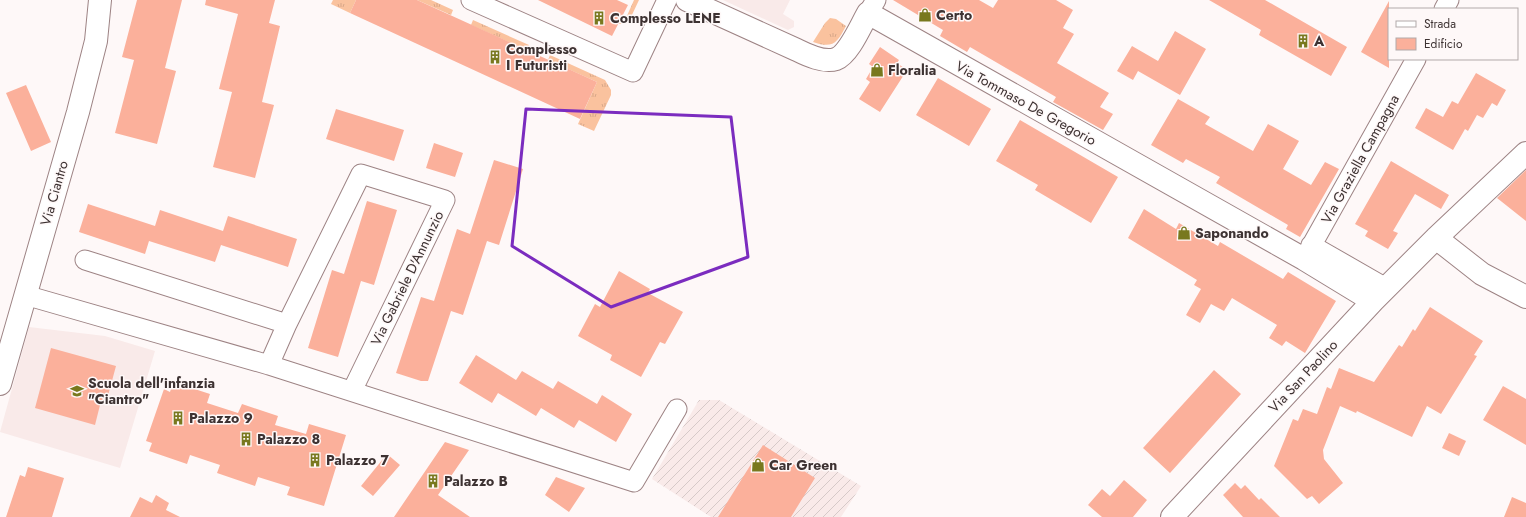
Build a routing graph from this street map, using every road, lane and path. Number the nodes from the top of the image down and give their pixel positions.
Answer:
1 (100, 0) edge
2 (471, 0) edge
3 (667, 0) edge
4 (687, 0) edge
5 (872, 7) edge
6 (1415, 60) edge
7 (1526, 153) edge
8 (1436, 238) junction
9 (1307, 252) junction
10 (85, 260) dead end
11 (25, 295) junction
12 (1379, 295) junction
13 (1526, 297) edge
14 (287, 324) junction
15 (269, 365) junction
16 (0, 384) edge
17 (352, 391) junction
18 (677, 410) dead end
19 (1172, 517) edge

1 - 11 street, Via Ciantro
2 - 3 street
4 - 5 street, Via Tommaso De Gregorio
5 - 9 street, Via Tommaso De Gregorio
6 - 9 street, Via Graziella Campagna
7 - 8 street, Via San Paolino
8 - 12 street, Via San Paolino
8 - 13 street
9 - 12 street, Via Tommaso De Gregorio
10 - 14 street
11 - 15 street
11 - 16 street, Via Ciantro
12 - 19 street, Via San Paolino
14 - 15 street, Via Gabriele D'Annunzio
14 - 17 street, Via Gabriele D'Annunzio
15 - 17 street
17 - 18 street

